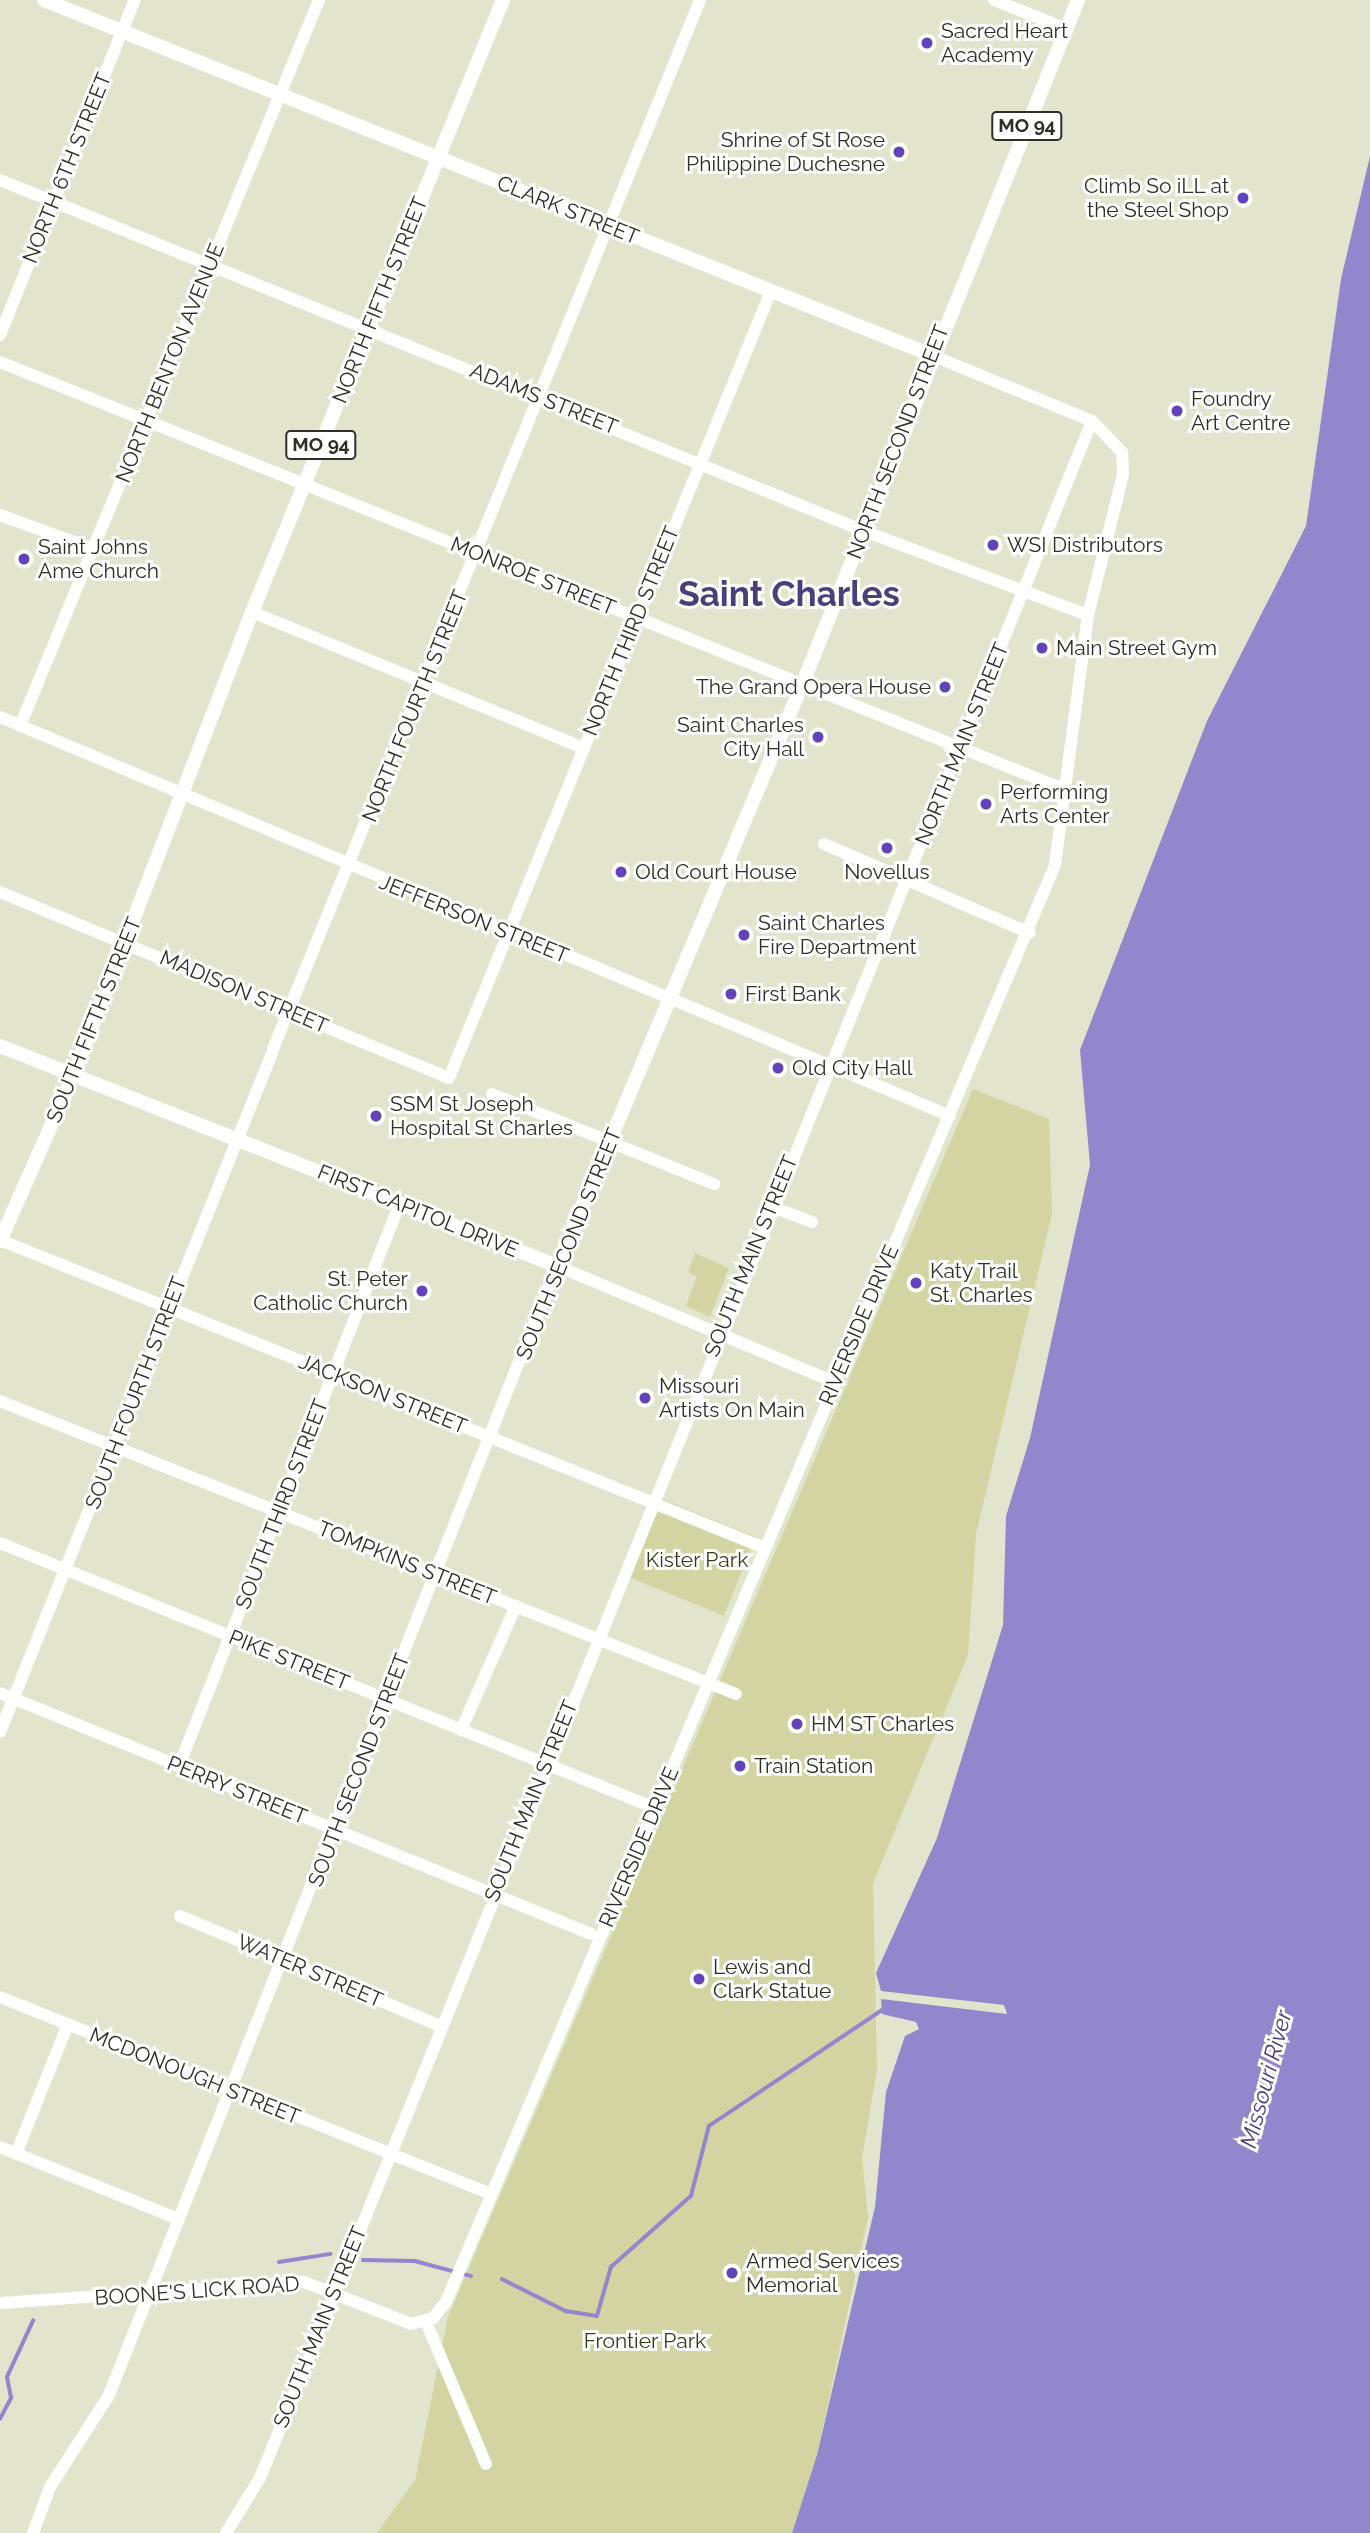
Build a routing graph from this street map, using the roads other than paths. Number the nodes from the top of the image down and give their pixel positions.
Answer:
1 (44, 0) edge
2 (135, 0) edge
3 (319, 0) edge
4 (503, 0) edge
5 (700, 0) edge
6 (994, 0) edge
7 (1078, 0) edge
8 (1067, 29) junction
9 (122, 32) junction
10 (280, 96) junction
11 (438, 158) junction
12 (0, 180) edge
13 (54, 201) junction
14 (608, 227) junction
15 (210, 264) junction
16 (771, 291) junction
17 (371, 329) junction
18 (0, 335) edge
19 (931, 355) junction
20 (0, 362) edge
21 (539, 396) junction
22 (1092, 421) junction
23 (146, 422) junction
24 (701, 463) junction
25 (304, 485) junction
26 (0, 515) edge
27 (864, 531) junction
28 (94, 549) junction
29 (477, 554) junction
30 (1024, 593) junction
31 (252, 612) junction
32 (1088, 615) junction
33 (638, 619) junction
34 (425, 684) junction
35 (802, 685) junction
36 (0, 717) edge
37 (20, 726) junction
38 (583, 748) junction
39 (960, 749) junction
40 (1066, 790) junction
41 (182, 796) junction
42 (824, 844) dead end
43 (349, 867) junction
44 (906, 881) junction
45 (0, 892) edge
46 (507, 933) junction
47 (1030, 933) junction
48 (126, 943) junction
49 (668, 999) junction
50 (289, 1011) junction
51 (0, 1046) edge
52 (830, 1066) junction
53 (73, 1076) junction
54 (492, 1094) dead end
55 (950, 1116) junction
56 (611, 1139) junction
57 (237, 1140) junction
58 (714, 1184) dead end
59 (400, 1203) junction
60 (770, 1206) junction
61 (812, 1222) dead end
62 (0, 1241) edge
63 (557, 1266) junction
64 (169, 1308) junction
65 (718, 1333) junction
66 (333, 1374) junction
67 (834, 1382) junction
68 (0, 1401) edge
69 (491, 1437) junction
70 (115, 1446) junction
71 (652, 1499) junction
72 (279, 1511) junction
73 (0, 1543) edge
74 (765, 1548) junction
75 (68, 1570) junction
76 (436, 1574) junction
77 (516, 1606) junction
78 (230, 1636) junction
79 (596, 1638) junction
80 (708, 1682) junction
81 (0, 1693) edge
82 (736, 1694) dead end
83 (385, 1698) junction
84 (14, 1699) junction
85 (461, 1730) junction
86 (0, 1732) edge
87 (546, 1764) junction
88 (179, 1766) junction
89 (655, 1808) junction
90 (337, 1830) junction
91 (494, 1893) junction
92 (180, 1916) dead end
93 (591, 1934) dead end
94 (283, 1964) junction
95 (0, 1997) edge
96 (68, 2024) junction
97 (441, 2026) junction
98 (232, 2091) junction
99 (0, 2147) edge
100 (16, 2154) junction
101 (390, 2154) junction
102 (491, 2194) junction
103 (178, 2219) junction
104 (334, 2291) junction
105 (147, 2296) junction
106 (0, 2303) edge
107 (426, 2322) junction
108 (485, 2464) dead end
109 (33, 2533) edge
110 (226, 2533) edge

1 - 9 main road, CLARK STREET
2 - 9 street, NORTH 6TH STREET
3 - 10 street, NORTH BENTON AVENUE
4 - 11 main road, NORTH FIFTH STREET
5 - 14 street, NORTH FOURTH STREET
6 - 8 street
7 - 8 main road, NORTH SECOND STREET / MO 94
8 - 19 main road, NORTH SECOND STREET / MO 94
9 - 10 main road, CLARK STREET
9 - 13 street, NORTH 6TH STREET
10 - 11 main road, CLARK STREET
10 - 15 street, NORTH BENTON AVENUE
11 - 14 main road, CLARK STREET
11 - 17 main road, NORTH FIFTH STREET / MO 94
12 - 13 street, ADAMS STREET
13 - 15 street, ADAMS STREET
13 - 18 street, NORTH 6TH STREET
14 - 16 main road, CLARK STREET
14 - 21 street, NORTH FOURTH STREET
15 - 17 street, ADAMS STREET
15 - 23 street, NORTH BENTON AVENUE
16 - 19 main road, CLARK STREET
16 - 24 street, NORTH THIRD STREET
17 - 21 street, ADAMS STREET
17 - 25 main road, NORTH FIFTH STREET / MO 94
19 - 22 street, CLARK STREET
19 - 27 main road, NORTH SECOND STREET
20 - 23 street, MONROE STREET
21 - 24 street, ADAMS STREET
21 - 29 street, NORTH FOURTH STREET
22 - 30 street, NORTH MAIN STREET
22 - 32 street, RIVERSIDE DRIVE
23 - 25 street, MONROE STREET
23 - 28 street, NORTH BENTON AVENUE
24 - 27 street, ADAMS STREET
24 - 33 street, NORTH THIRD STREET
25 - 29 street, MONROE STREET
25 - 31 main road, NORTH FIFTH STREET / MO 94
26 - 28 street
27 - 30 street, ADAMS STREET
27 - 35 main road, NORTH SECOND STREET
28 - 37 street, NORTH BENTON AVENUE
29 - 33 street, MONROE STREET
29 - 34 street, NORTH FOURTH STREET
30 - 32 street, ADAMS STREET
30 - 39 street, NORTH MAIN STREET
31 - 34 street
31 - 41 main road, NORTH FIFTH STREET / MO 94
32 - 40 street, RIVERSIDE DRIVE
33 - 35 street, MONROE STREET
33 - 38 street, NORTH THIRD STREET
34 - 38 street
34 - 43 street, NORTH FOURTH STREET
35 - 39 street, MONROE STREET
35 - 49 main road, NORTH SECOND STREET
36 - 37 street, JEFFERSON STREET
37 - 41 street, JEFFERSON STREET
38 - 46 street, NORTH THIRD STREET
39 - 40 street, MONROE STREET
39 - 44 street, NORTH MAIN STREET
40 - 47 street, RIVERSIDE DRIVE
41 - 43 street, JEFFERSON STREET
41 - 48 main road, SOUTH FIFTH STREET / MO 94
42 - 44 street
43 - 46 street, JEFFERSON STREET
43 - 50 street, SOUTH FOURTH STREET
44 - 47 street
44 - 52 street, NORTH MAIN STREET
45 - 48 street, MADISON STREET
46 - 49 street, JEFFERSON STREET
46 - 50 street, MADISON STREET
47 - 55 street, RIVERSIDE DRIVE
48 - 50 street, MADISON STREET
48 - 53 main road, SOUTH FIFTH STREET / MO 94
49 - 52 street, JEFFERSON STREET
49 - 56 main road, SOUTH SECOND STREET
50 - 57 street, SOUTH FOURTH STREET
51 - 53 main road, FIRST CAPITOL DRIVE
52 - 55 street, JEFFERSON STREET
52 - 60 street, SOUTH MAIN STREET
53 - 57 main road, FIRST CAPITOL DRIVE
53 - 62 main road, SOUTH FIFTH STREET
54 - 56 street
55 - 67 street, RIVERSIDE DRIVE
56 - 58 street
56 - 63 main road, SOUTH SECOND STREET
57 - 59 main road, FIRST CAPITOL DRIVE
57 - 64 street, SOUTH FOURTH STREET
59 - 63 main road, FIRST CAPITOL DRIVE
59 - 66 street, SOUTH THIRD STREET
60 - 61 street
60 - 65 street, SOUTH MAIN STREET
62 - 64 street, JACKSON STREET
63 - 65 street, FIRST CAPITOL DRIVE
63 - 69 street, SOUTH SECOND STREET
64 - 66 street, JACKSON STREET
64 - 70 street, SOUTH FOURTH STREET
65 - 67 street, FIRST CAPITOL DRIVE
65 - 71 street, SOUTH MAIN STREET
66 - 69 street, JACKSON STREET
66 - 72 street, SOUTH THIRD STREET
67 - 74 street, RIVERSIDE DRIVE
68 - 70 street, TOMPKINS STREET
69 - 71 street, JACKSON STREET
69 - 76 street, SOUTH SECOND STREET
70 - 72 street, TOMPKINS STREET
70 - 75 street, SOUTH FOURTH STREET
71 - 74 street, JACKSON STREET
71 - 79 street, SOUTH MAIN STREET
72 - 76 street, TOMPKINS STREET
72 - 78 street, SOUTH THIRD STREET
73 - 75 street, PIKE STREET
74 - 80 street, RIVERSIDE DRIVE
75 - 78 street, PIKE STREET
75 - 84 street, SOUTH FOURTH STREET
76 - 77 street, TOMPKINS STREET
76 - 83 street, SOUTH SECOND STREET
77 - 79 street, TOMPKINS STREET
77 - 85 street
78 - 83 street, PIKE STREET
78 - 88 street, SOUTH THIRD STREET
79 - 80 street, TOMPKINS STREET
79 - 87 street, SOUTH MAIN STREET
80 - 82 street, TOMPKINS STREET
80 - 89 street, RIVERSIDE DRIVE
81 - 84 street, PERRY STREET
83 - 85 street, PIKE STREET
83 - 90 street, SOUTH SECOND STREET
84 - 86 street, SOUTH FOURTH STREET
84 - 88 street, PERRY STREET
85 - 87 street, PIKE STREET
87 - 89 street, PIKE STREET
87 - 91 street, SOUTH MAIN STREET
88 - 90 street, PERRY STREET
89 - 102 street, RIVERSIDE DRIVE
90 - 91 street, PERRY STREET
90 - 94 street, SOUTH SECOND STREET
91 - 93 street, PERRY STREET
91 - 97 street, SOUTH MAIN STREET
92 - 94 street, WATER STREET
94 - 97 street, WATER STREET
94 - 98 street, SOUTH SECOND STREET
95 - 96 street, MCDONOUGH STREET
96 - 98 street, MCDONOUGH STREET
96 - 100 street
97 - 101 street, SOUTH MAIN STREET
98 - 101 street, MCDONOUGH STREET
98 - 103 street, SOUTH SECOND STREET
99 - 100 street
100 - 103 street
101 - 102 street, MCDONOUGH STREET
101 - 104 street, SOUTH MAIN STREET
102 - 107 street, RIVERSIDE DRIVE
103 - 105 street, SOUTH SECOND STREET
104 - 105 street, BOONE'S LICK ROAD
104 - 107 street, BOONE'S LICK ROAD
104 - 110 street, SOUTH MAIN STREET
105 - 106 street, BOONE'S LICK ROAD
105 - 109 street, SOUTH SECOND STREET
107 - 108 street

